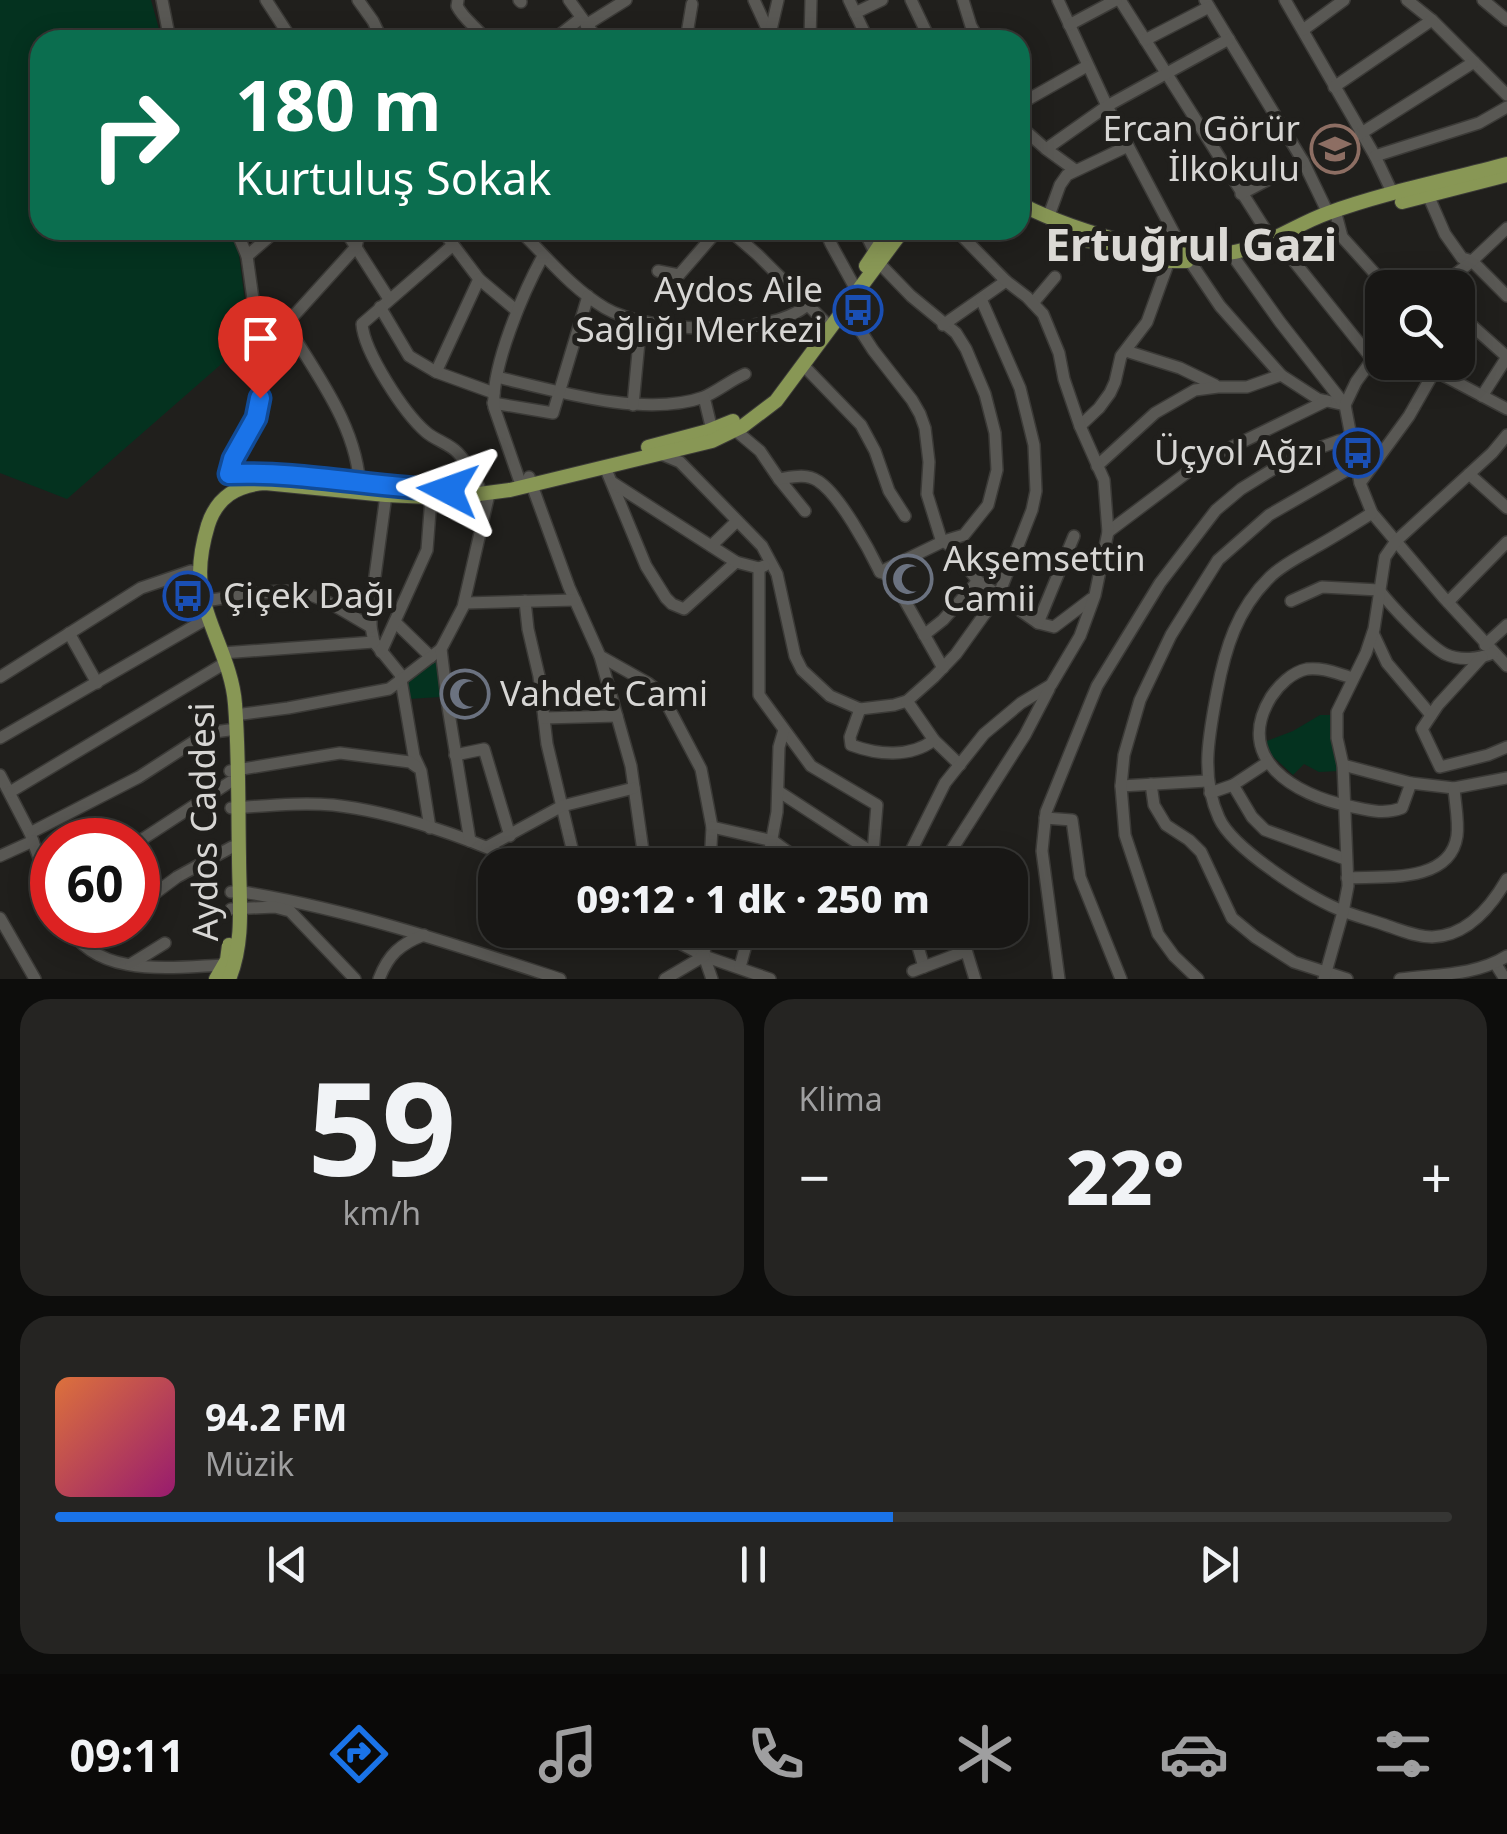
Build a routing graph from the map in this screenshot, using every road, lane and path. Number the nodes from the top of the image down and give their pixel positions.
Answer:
1 (162, 0) edge
2 (266, 0) edge
3 (358, 0) edge
4 (458, 0) edge
5 (569, 0) edge
6 (626, 0) edge
7 (754, 0) edge
8 (778, 0) edge
9 (811, 0) edge
10 (850, 0) edge
11 (882, 0) edge
12 (911, 0) edge
13 (962, 0) edge
14 (1058, 0) edge
15 (1118, 0) edge
16 (1285, 0) edge
17 (1344, 0) edge
18 (1407, 0) edge
19 (1483, 0) edge
20 (1207, 3) edge
21 (692, 4) dead end
22 (855, 13) junction
23 (1432, 20) junction
24 (1507, 20) edge
25 (583, 22) junction
26 (1069, 24) junction
27 (168, 30) edge
28 (286, 30) edge
29 (378, 30) edge
30 (477, 30) edge
31 (570, 30) edge
32 (590, 30) edge
33 (688, 30) edge
34 (768, 30) edge
35 (772, 30) edge
36 (810, 30) edge
37 (863, 30) edge
38 (925, 30) edge
39 (973, 30) edge
40 (1303, 30) junction
41 (1229, 39) junction
42 (1145, 40) junction
43 (1474, 62) junction
44 (1087, 66) junction
45 (1165, 73) junction
46 (1334, 87) junction
47 (1507, 95) edge
48 (1030, 98) edge
49 (1107, 106) junction
50 (1507, 106) edge
51 (1360, 134) junction
52 (1030, 135) edge
53 (1128, 146) junction
54 (1046, 149) junction
55 (1375, 156) junction
56 (1303, 162) junction
57 (1507, 164) edge
58 (1076, 170) junction
59 (1507, 175) edge
60 (1241, 194) junction
61 (1394, 194) junction
62 (1428, 195) junction
63 (1030, 209) edge
64 (1332, 215) junction
65 (1048, 218) junction
66 (1030, 219) edge
67 (1507, 228) edge
68 (240, 240) edge
69 (266, 240) edge
70 (352, 240) edge
71 (358, 240) edge
72 (450, 240) edge
73 (528, 240) edge
74 (709, 240) edge
75 (740, 240) edge
76 (829, 240) edge
77 (869, 240) edge
78 (885, 240) edge
79 (894, 240) edge
80 (966, 240) edge
81 (1276, 242) junction
82 (454, 245) junction
83 (356, 246) junction
84 (247, 256) junction
85 (544, 256) junction
86 (877, 258) junction
87 (1188, 258) junction
88 (1235, 258) junction
89 (1169, 261) junction
90 (1472, 261) junction
91 (1372, 270) edge
92 (1461, 270) edge
93 (658, 271) dead end
94 (1055, 277) dead end
95 (479, 279) junction
96 (1006, 281) junction
97 (853, 284) junction
98 (588, 296) junction
99 (1507, 296) edge
100 (981, 300) junction
101 (385, 303) junction
102 (1033, 303) junction
103 (807, 306) junction
104 (846, 308) junction
105 (517, 312) junction
106 (641, 321) junction
107 (286, 324) junction
108 (827, 325) junction
109 (944, 325) junction
110 (1475, 328) edge
111 (1365, 350) edge
112 (1126, 351) junction
113 (261, 352) junction
114 (1507, 357) edge
115 (803, 365) junction
116 (1365, 368) edge
117 (436, 372) junction
118 (745, 374) dead end
119 (1281, 375) junction
120 (497, 376) junction
121 (1429, 380) edge
122 (1450, 380) edge
123 (1218, 386) junction
124 (559, 391) junction
125 (704, 396) junction
126 (1482, 396) junction
127 (494, 398) junction
128 (1326, 401) junction
129 (633, 405) junction
130 (1344, 405) junction
131 (1507, 409) edge
132 (1080, 426) junction
133 (712, 430) junction
134 (735, 430) junction
135 (1507, 435) edge
136 (1350, 439) junction
137 (661, 454) junction
138 (1356, 465) junction
139 (605, 466) junction
140 (1097, 466) junction
141 (1469, 474) junction
142 (779, 479) junction
143 (234, 480) junction
144 (526, 480) junction
145 (612, 482) junction
146 (1360, 483) junction
147 (360, 487) junction
148 (484, 491) junction
149 (386, 495) junction
150 (431, 498) junction
151 (1507, 508) edge
152 (805, 511) dead end
153 (1372, 513) junction
154 (905, 516) dead end
155 (737, 521) junction
156 (1108, 532) junction
157 (1074, 536) dead end
158 (944, 541) junction
159 (1396, 542) junction
160 (1507, 542) edge
161 (711, 546) junction
162 (736, 562) junction
163 (772, 562) junction
164 (759, 568) junction
165 (191, 571) junction
166 (880, 572) junction
167 (978, 581) junction
168 (1379, 590) junction
169 (999, 594) junction
170 (1095, 595) junction
171 (204, 600) junction
172 (525, 600) junction
173 (575, 600) junction
174 (1291, 601) dead end
175 (1448, 602) junction
176 (464, 603) junction
177 (201, 622) junction
178 (395, 622) junction
179 (1038, 623) junction
180 (1507, 625) edge
181 (371, 627) junction
182 (69, 633) junction
183 (1373, 633) junction
184 (924, 635) junction
185 (377, 647) junction
186 (1487, 652) junction
187 (436, 653) junction
188 (600, 656) junction
189 (222, 661) junction
190 (1507, 666) edge
191 (943, 668) junction
192 (0, 677) edge
193 (1353, 678) junction
194 (401, 681) junction
195 (96, 683) junction
196 (1051, 685) junction
197 (907, 701) junction
198 (860, 709) junction
199 (235, 715) junction
200 (1432, 715) junction
201 (616, 716) junction
202 (544, 718) junction
203 (228, 730) junction
204 (784, 730) junction
205 (0, 738) edge
206 (934, 740) junction
207 (1507, 748) edge
208 (455, 755) junction
209 (1268, 762) junction
210 (960, 764) junction
211 (1343, 765) junction
212 (421, 771) junction
213 (232, 774) junction
214 (0, 775) edge
215 (1507, 778) edge
216 (1412, 782) junction
217 (1151, 784) junction
218 (1233, 784) junction
219 (1121, 786) junction
220 (1208, 787) junction
221 (634, 788) junction
222 (1454, 788) junction
223 (778, 791) junction
224 (10, 792) junction
225 (1344, 805) junction
226 (562, 806) junction
227 (235, 808) junction
228 (66, 818) edge
229 (1046, 818) junction
230 (160, 826) edge
231 (712, 827) junction
232 (430, 828) junction
233 (30, 833) edge
234 (510, 836) junction
235 (30, 838) edge
236 (470, 841) junction
237 (773, 841) junction
238 (232, 847) junction
239 (488, 847) joint
240 (572, 848) edge
241 (643, 848) edge
242 (711, 848) edge
243 (771, 848) edge
244 (783, 848) edge
245 (858, 848) edge
246 (874, 848) edge
247 (912, 848) edge
248 (953, 848) edge
249 (0, 856) edge
250 (1345, 859) junction
251 (1347, 878) junction
252 (1507, 880) edge
253 (160, 890) edge
254 (235, 900) junction
255 (321, 907) junction
256 (1343, 912) junction
257 (0, 918) edge
258 (310, 931) junction
259 (424, 935) junction
260 (165, 943) dead end
261 (90, 948) edge
262 (689, 948) edge
263 (705, 948) edge
264 (745, 948) edge
265 (915, 948) edge
266 (965, 948) edge
267 (966, 951) junction
268 (704, 956) junction
269 (1507, 956) edge
270 (1495, 963) junction
271 (131, 964) junction
272 (740, 967) junction
273 (227, 975) edge
274 (542, 976) edge
275 (1325, 976) edge
276 (1444, 977) edge
277 (765, 978) edge
278 (35, 979) edge
279 (355, 979) edge
280 (379, 979) edge
281 (560, 979) edge
282 (665, 979) edge
283 (712, 979) edge
284 (975, 979) edge
285 (1059, 979) edge
286 (1121, 979) edge
287 (1198, 979) edge
288 (1348, 979) edge
289 (1400, 979) edge
290 (1505, 979) edge

1 - 27 street
2 - 28 street
3 - 29 street
4 - 30 street
5 - 25 street
6 - 25 street
7 - 34 street
8 - 35 street
9 - 36 street
10 - 22 street
11 - 22 street
12 - 38 street
13 - 39 street
14 - 26 street
15 - 26 street
15 - 42 street
16 - 40 street
17 - 40 street
18 - 23 street
19 - 24 street
20 - 41 street
20 - 42 street
21 - 33 street
22 - 37 street
23 - 43 street
23 - 46 street
25 - 31 street
25 - 32 street
26 - 44 street
40 - 46 street
41 - 45 street
41 - 56 street
42 - 45 street
43 - 47 street
43 - 51 street
44 - 48 street
44 - 49 street
45 - 49 street
45 - 60 street
46 - 51 street
49 - 53 street
49 - 54 street
50 - 55 street
51 - 55 street
52 - 54 street
53 - 58 street
53 - 87 street
54 - 58 street
55 - 61 street
56 - 60 street
56 - 64 street
57 - 61 main road
58 - 65 street
59 - 62 main road
60 - 81 street
61 - 64 main road
62 - 64 main road
62 - 90 street
63 - 65 main road
64 - 81 main road
64 - 91 street
65 - 87 main road
66 - 89 main road
67 - 90 street
68 - 84 street
69 - 84 street
70 - 83 street
71 - 83 street
72 - 82 street
73 - 85 street
74 - 93 street
75 - 103 street
76 - 97 street
77 - 86 street
78 - 86 main road
79 - 86 main road
80 - 96 street
81 - 87 main road
81 - 88 main road
81 - 111 street
82 - 95 street
82 - 101 street
83 - 101 street
83 - 107 street
84 - 113 street
85 - 98 street
85 - 105 street
86 - 97 main road
86 - 104 main road
86 - 109 street
87 - 88 main road
87 - 89 main road
87 - 119 street
88 - 130 street
89 - 112 street
90 - 92 street
90 - 99 street
94 - 102 street
95 - 105 street
95 - 117 street
96 - 100 street
96 - 102 street
97 - 108 main road
98 - 106 street
98 - 124 street
100 - 109 street
100 - 169 street
101 - 117 street
101 - 148 street
102 - 132 street
103 - 106 street
103 - 108 street
104 - 108 main road
104 - 158 street
105 - 120 street
106 - 129 street
107 - 113 street
107 - 147 street
108 - 115 main road
108 - 133 main road
109 - 158 street
110 - 114 street
112 - 123 street
112 - 132 street
113 - 143 street
114 - 126 street
115 - 134 main road
115 - 154 street
116 - 130 street
117 - 127 street
118 - 125 street
119 - 123 street
119 - 128 street
120 - 124 street
120 - 127 street
121 - 146 street
122 - 126 street
123 - 140 street
124 - 127 street
124 - 129 street
125 - 129 street
125 - 133 street
126 - 131 street
127 - 144 street
128 - 130 street
128 - 156 street
130 - 136 street
132 - 140 street
133 - 144 main road
134 - 137 main road
134 - 142 street
135 - 141 street
136 - 138 street
136 - 229 street
137 - 139 main road
137 - 155 street
138 - 146 street
138 - 219 street
139 - 144 main road
139 - 145 street
140 - 156 street
141 - 151 street
141 - 159 street
142 - 152 street
142 - 166 street
143 - 147 main road
143 - 165 main road, Aydos Caddesi
143 - 171 main road, Aydos Caddesi
144 - 148 main road
144 - 173 street
145 - 161 street
145 - 162 street
146 - 153 street
147 - 148 main road
147 - 149 main road
148 - 150 main road
148 - 176 street
149 - 150 main road
149 - 181 street
150 - 178 street
153 - 159 street
153 - 220 street
155 - 161 street
155 - 163 street
156 - 170 street
157 - 179 street
158 - 166 street
158 - 167 street
159 - 168 street
159 - 175 street
160 - 175 street
161 - 162 street
162 - 164 street
163 - 164 street
163 - 198 street
164 - 204 street
165 - 177 main road, Aydos Caddesi
165 - 182 street
166 - 184 street
167 - 169 street
167 - 184 street
168 - 174 street
168 - 183 street
168 - 186 street
169 - 179 street
169 - 191 street
170 - 179 street
170 - 196 street
171 - 181 street
171 - 189 main road, Aydos Caddesi
172 - 173 street
172 - 176 street
172 - 202 street
173 - 188 street
175 - 186 street
176 - 187 street
177 - 189 main road, Aydos Caddesi
177 - 195 street
178 - 185 street
178 - 187 street
180 - 186 street
181 - 185 street
182 - 192 street
182 - 195 street
183 - 193 street
183 - 200 street
184 - 191 street
185 - 189 street
185 - 194 street
186 - 190 street
186 - 200 street
187 - 194 street
187 - 208 street
188 - 201 street
188 - 231 street
189 - 199 main road, Aydos Caddesi
189 - 203 main road, Aydos Caddesi
189 - 224 street
191 - 197 street
193 - 209 street
193 - 211 street
194 - 199 street
194 - 212 street
195 - 205 street
196 - 210 street
196 - 248 street
197 - 198 street
197 - 206 street
198 - 206 street
199 - 213 main road, Aydos Caddesi
200 - 207 street
201 - 202 street
201 - 221 street
202 - 226 street
203 - 213 main road, Aydos Caddesi
203 - 228 street
204 - 223 street
204 - 246 street
206 - 210 street
208 - 234 street
208 - 236 street
209 - 218 street
209 - 225 street
210 - 247 street
211 - 216 street
211 - 225 street
212 - 213 street
212 - 232 street
213 - 227 main road, Aydos Caddesi
213 - 230 street
214 - 224 street
215 - 222 street
216 - 222 street
216 - 225 street
217 - 219 street
217 - 220 street
217 - 275 street
218 - 220 street
218 - 250 street
219 - 287 street
220 - 256 street
221 - 226 street
221 - 241 street
222 - 251 street
223 - 237 street
223 - 245 street
224 - 233 street
225 - 250 street
226 - 234 street
226 - 240 street
227 - 232 street
227 - 238 main road, Aydos Caddesi
227 - 254 main road, Aydos Caddesi
229 - 285 street
229 - 286 street
231 - 237 street
231 - 242 street
232 - 236 street
234 - 239 street
235 - 249 street
236 - 239 street
237 - 243 street
237 - 244 street
238 - 253 street
238 - 254 main road, Aydos Caddesi
250 - 251 street
251 - 256 street
252 - 256 street
254 - 255 street
254 - 258 street
254 - 273 main road, Aydos Caddesi
255 - 258 street
255 - 259 street
256 - 275 street
257 - 278 street
258 - 279 street
259 - 274 street
259 - 280 street
260 - 271 street
261 - 271 street
262 - 268 street
263 - 268 street
264 - 272 street
265 - 267 street
266 - 267 street
267 - 284 street
268 - 272 street
268 - 282 street
268 - 283 street
269 - 270 street
270 - 276 street
270 - 290 street
271 - 273 street
272 - 277 street
274 - 281 street
275 - 288 street
276 - 289 street

